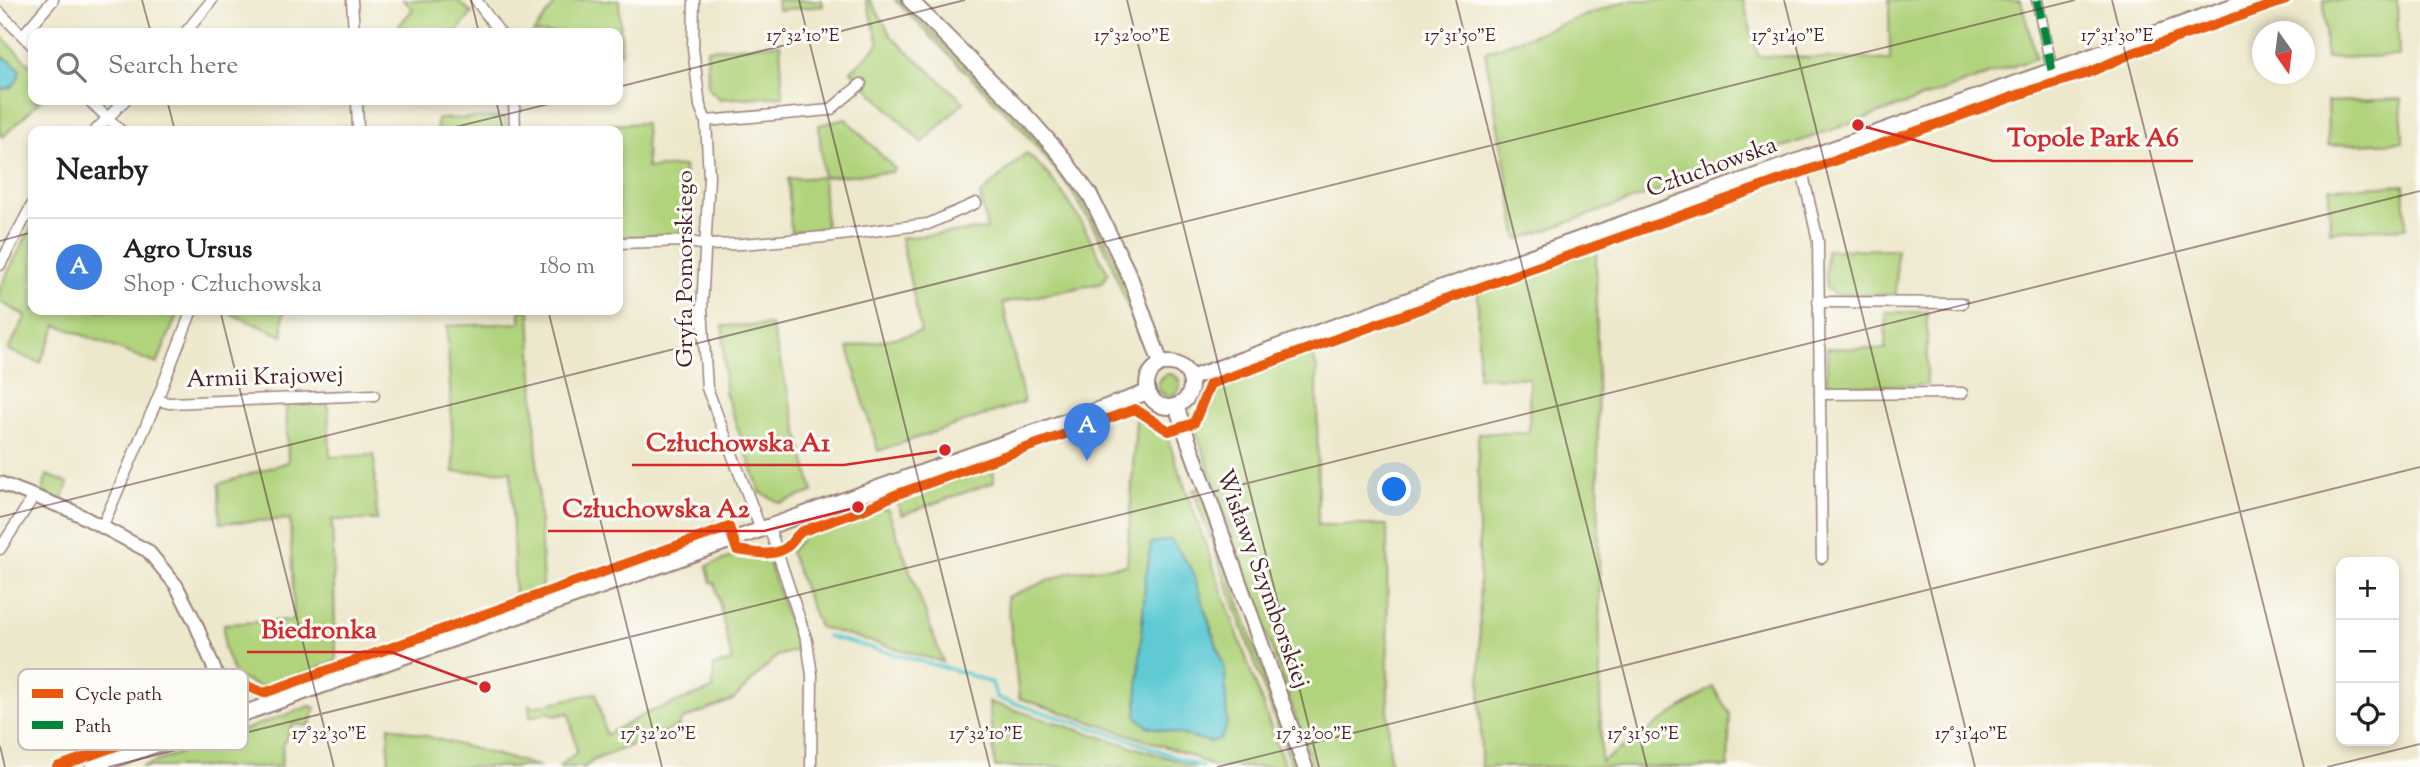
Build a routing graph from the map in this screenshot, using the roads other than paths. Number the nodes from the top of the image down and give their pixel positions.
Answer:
1 (53, 0) edge
2 (212, 0) edge
3 (352, 0) edge
4 (476, 0) edge
5 (694, 0) edge
6 (910, 0) edge
7 (2037, 0) edge
8 (2249, 0) edge
9 (0, 13) edge
10 (29, 28) edge
11 (189, 28) edge
12 (354, 28) edge
13 (496, 28) edge
14 (28, 29) edge
15 (23, 35) junction
16 (28, 40) edge
17 (2052, 70) junction
18 (861, 84) dead end
19 (94, 105) edge
20 (120, 105) edge
21 (357, 105) edge
22 (514, 105) edge
23 (107, 118) junction
24 (706, 121) junction
25 (100, 126) edge
26 (116, 126) edge
27 (358, 126) edge
28 (515, 126) edge
29 (1800, 161) junction
30 (976, 203) dead end
31 (28, 212) edge
32 (623, 243) edge
33 (706, 245) junction
34 (0, 265) edge
35 (1818, 302) junction
36 (1962, 303) dead end
37 (190, 315) edge
38 (1161, 364) junction
39 (1189, 377) junction
40 (1148, 392) junction
41 (1962, 393) dead end
42 (1820, 394) junction
43 (374, 395) dead end
44 (157, 400) junction
45 (1176, 406) junction
46 (0, 483) edge
47 (34, 496) junction
48 (103, 525) junction
49 (765, 529) junction
50 (0, 549) edge
51 (1822, 558) dead end
52 (215, 669) edge
53 (248, 712) edge
54 (141, 750) edge
55 (93, 767) edge
56 (811, 767) edge
57 (1305, 767) edge

1 - 10 street
2 - 11 street
3 - 12 street
4 - 13 street
5 - 24 street, Gryfa Pomorskiego
6 - 38 main road
7 - 17 street
8 - 17 main road, Człuchowska
9 - 15 street
14 - 15 street
15 - 16 street
17 - 29 main road, Człuchowska
18 - 24 street
19 - 23 street
20 - 23 street
21 - 27 street
22 - 28 street
23 - 25 street
23 - 26 street
24 - 33 street, Gryfa Pomorskiego
29 - 35 street
29 - 39 main road, Człuchowska
30 - 33 street
31 - 34 street
32 - 33 street
33 - 49 street, Gryfa Pomorskiego
35 - 36 street
35 - 42 street
37 - 44 street, Armii Krajowej
38 - 39 main road
38 - 40 main road
39 - 45 main road
40 - 45 main road
40 - 49 main road
41 - 42 street
42 - 51 street
43 - 44 street, Armii Krajowej
44 - 48 street, Armii Krajowej
45 - 57 main road, Wisławy Szymborskiej
46 - 47 street
47 - 48 street
47 - 50 street
48 - 52 street
49 - 53 main road
49 - 56 street, Gryfa Pomorskiego
54 - 55 main road

